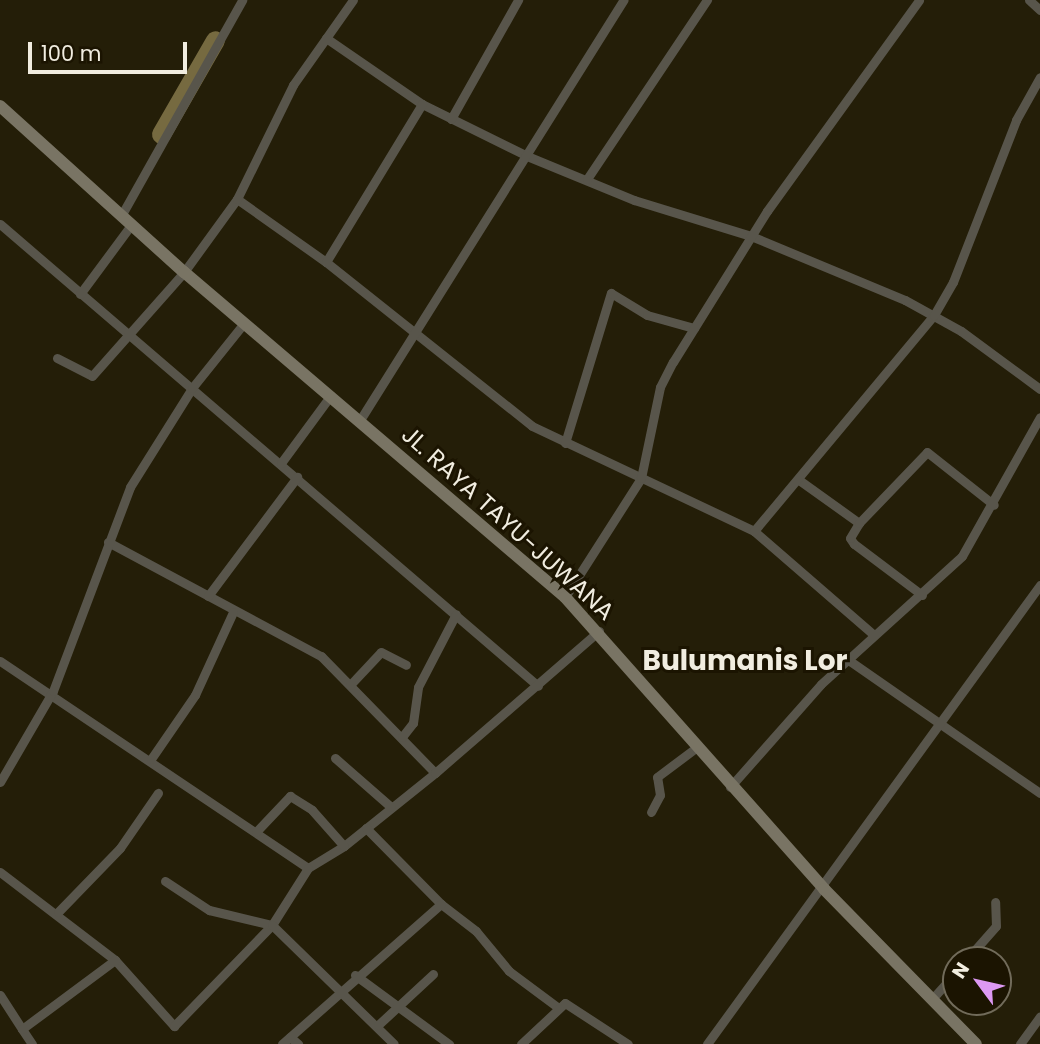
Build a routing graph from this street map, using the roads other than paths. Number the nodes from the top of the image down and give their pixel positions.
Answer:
1 (242, 0) edge
2 (353, 0) edge
3 (518, 0) edge
4 (623, 0) edge
5 (707, 0) edge
6 (919, 0) edge
7 (1028, 0) edge
8 (1040, 10) edge
9 (326, 38) junction
10 (1040, 77) edge
11 (422, 104) junction
12 (0, 106) edge
13 (451, 119) junction
14 (527, 156) junction
15 (587, 179) junction
16 (237, 199) junction
17 (126, 221) junction
18 (0, 224) edge
19 (751, 236) junction
20 (326, 262) junction
21 (184, 272) junction
22 (80, 294) junction
23 (934, 315) junction
24 (244, 323) junction
25 (694, 328) junction
26 (129, 331) junction
27 (415, 334) junction
28 (57, 358) dead end
29 (192, 388) junction
30 (1040, 389) edge
31 (331, 396) junction
32 (1040, 417) edge
33 (360, 420) junction
34 (565, 443) junction
35 (281, 463) junction
36 (297, 477) junction
37 (641, 478) junction
38 (799, 480) junction
39 (994, 505) junction
40 (859, 523) junction
41 (754, 531) junction
42 (108, 542) junction
43 (1040, 585) edge
44 (922, 595) junction
45 (208, 597) junction
46 (565, 597) junction
47 (233, 612) junction
48 (456, 614) junction
49 (599, 631) junction
50 (873, 634) junction
51 (847, 659) junction
52 (0, 661) edge
53 (406, 664) dead end
54 (350, 685) junction
55 (538, 686) junction
56 (53, 691) junction
57 (943, 725) junction
58 (402, 737) junction
59 (697, 747) junction
60 (335, 758) dead end
61 (151, 759) junction
62 (435, 774) junction
63 (0, 782) edge
64 (730, 787) junction
65 (1040, 792) edge
66 (158, 793) dead end
67 (391, 807) junction
68 (651, 812) dead end
69 (366, 828) junction
70 (257, 832) junction
71 (344, 846) junction
72 (308, 868) junction
73 (0, 872) edge
74 (165, 881) dead end
75 (824, 889) junction
76 (995, 902) dead end
77 (441, 904) junction
78 (58, 912) junction
79 (272, 925) junction
80 (979, 946) edge
81 (115, 960) junction
82 (433, 974) dead end
83 (355, 975) junction
84 (942, 988) edge
85 (337, 991) junction
86 (0, 995) edge
87 (932, 999) junction
88 (556, 1006) junction
89 (397, 1007) junction
90 (1040, 1016) edge
91 (378, 1025) junction
92 (22, 1029) junction
93 (290, 1037) junction
94 (32, 1044) edge
95 (282, 1044) edge
96 (298, 1044) edge
97 (394, 1044) edge
98 (449, 1044) edge
99 (521, 1044) edge
100 (628, 1044) edge
101 (707, 1044) edge
102 (976, 1044) edge
103 (1020, 1044) edge

1 - 17 street
2 - 9 street
3 - 13 street
4 - 14 street
5 - 15 street
6 - 19 street
7 - 8 street
9 - 11 street
9 - 16 street
10 - 23 street
11 - 13 street
11 - 20 street
12 - 17 main road, JL. RAYA TAYU-JUWANA
13 - 14 street
14 - 15 street
14 - 27 street
15 - 19 street
16 - 20 street
16 - 21 street
17 - 21 main road, JL. RAYA TAYU-JUWANA
17 - 22 street
18 - 22 street
19 - 23 street
19 - 25 street
20 - 27 street
21 - 24 main road, JL. RAYA TAYU-JUWANA
21 - 26 street
22 - 26 street
23 - 30 street
23 - 38 street
24 - 29 street
24 - 31 main road, JL. RAYA TAYU-JUWANA
25 - 34 street
25 - 37 street
26 - 28 street
26 - 29 street
27 - 33 street
27 - 34 street
29 - 35 street
29 - 42 street
31 - 33 main road, JL. RAYA TAYU-JUWANA
31 - 35 street
32 - 39 street
33 - 46 main road, JL. RAYA TAYU-JUWANA
34 - 37 street
35 - 36 street
36 - 45 street
36 - 48 street
37 - 41 street
37 - 46 street
38 - 40 street
38 - 41 street
39 - 40 street
39 - 44 street
40 - 44 street
41 - 50 street
42 - 45 street
42 - 56 street
43 - 57 street
44 - 50 street
45 - 47 street
46 - 49 main road, JL. RAYA TAYU-JUWANA
47 - 54 street
47 - 61 street
48 - 55 street
48 - 58 street
49 - 55 street
49 - 59 main road, JL. RAYA TAYU-JUWANA
50 - 51 street
51 - 57 street
51 - 64 street
52 - 56 street
53 - 54 street
54 - 58 street
55 - 62 street
56 - 61 street
56 - 63 street
57 - 65 street
57 - 75 street
58 - 62 street
59 - 64 main road, JL. RAYA TAYU-JUWANA
59 - 68 street
60 - 67 street
61 - 70 street
62 - 67 street
64 - 75 main road, JL. RAYA TAYU-JUWANA
66 - 78 street
67 - 69 street
69 - 71 street
69 - 77 street
70 - 71 street
70 - 72 street
71 - 72 street
72 - 79 street
73 - 78 street
74 - 79 street
75 - 87 main road, JL. RAYA TAYU-JUWANA
75 - 101 street
76 - 80 street
77 - 83 street
77 - 88 street
78 - 81 street
79 - 81 street
79 - 85 street
81 - 92 street
82 - 89 street
83 - 85 street
83 - 89 street
84 - 87 street
85 - 91 street
85 - 93 street
86 - 92 street
87 - 102 main road, JL. RAYA TAYU-JUWANA
88 - 99 street
88 - 100 street
89 - 91 street
89 - 98 street
90 - 103 street
91 - 97 street
92 - 94 street
93 - 95 street
93 - 96 street

